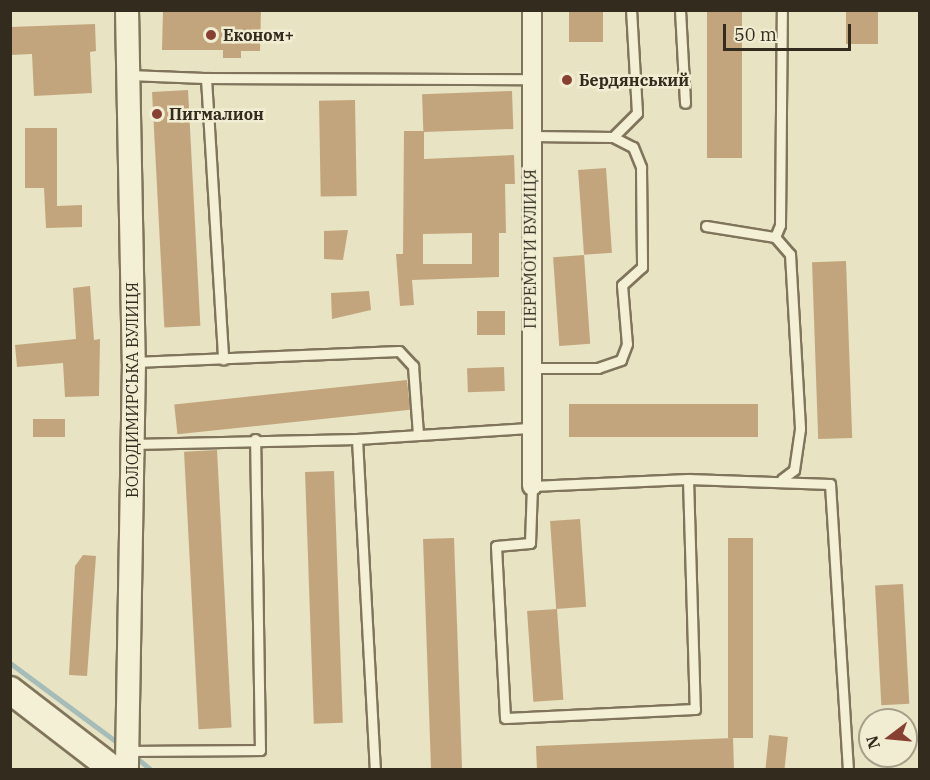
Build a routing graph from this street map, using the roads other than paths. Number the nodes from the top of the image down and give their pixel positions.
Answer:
1 (127, 10) edge
2 (532, 10) edge
3 (631, 10) edge
4 (681, 10) edge
5 (782, 10) edge
6 (127, 75) junction
7 (206, 78) junction
8 (531, 79) junction
9 (685, 103) dead end
10 (531, 136) junction
11 (613, 137) junction
12 (706, 226) dead end
13 (775, 237) junction
14 (223, 359) junction
15 (134, 362) junction
16 (529, 368) junction
17 (529, 428) junction
18 (418, 434) junction
19 (255, 439) junction
20 (357, 439) junction
21 (133, 444) junction
22 (688, 479) junction
23 (782, 479) junction
24 (532, 486) junction
25 (10, 690) edge
26 (124, 763) edge
27 (375, 770) edge
28 (848, 770) edge

1 - 6 street, ВОЛОДИМИРСЬКА ВУЛИЦЯ
2 - 8 street, ПЕРЕМОГИ ВУЛИЦЯ
3 - 11 lane
4 - 9 lane
5 - 13 lane
6 - 7 lane
6 - 15 street, ВОЛОДИМИРСЬКА ВУЛИЦЯ
7 - 8 lane
7 - 14 lane
8 - 10 street, ПЕРЕМОГИ ВУЛИЦЯ
10 - 11 lane
10 - 16 street, ПЕРЕМОГИ ВУЛИЦЯ
11 - 16 lane
12 - 13 lane
13 - 23 lane
14 - 15 lane
14 - 18 lane
15 - 21 street, ВОЛОДИМИРСЬКА ВУЛИЦЯ
16 - 17 street, ПЕРЕМОГИ ВУЛИЦЯ
17 - 18 lane
17 - 24 street, ПЕРЕМОГИ ВУЛИЦЯ
18 - 20 lane
19 - 20 lane
19 - 21 lane
19 - 26 lane
20 - 27 lane
21 - 26 street, ВОЛОДИМИРСЬКА ВУЛИЦЯ
22 - 23 lane
22 - 24 lane
22 - 24 lane
23 - 28 lane
25 - 26 main road

